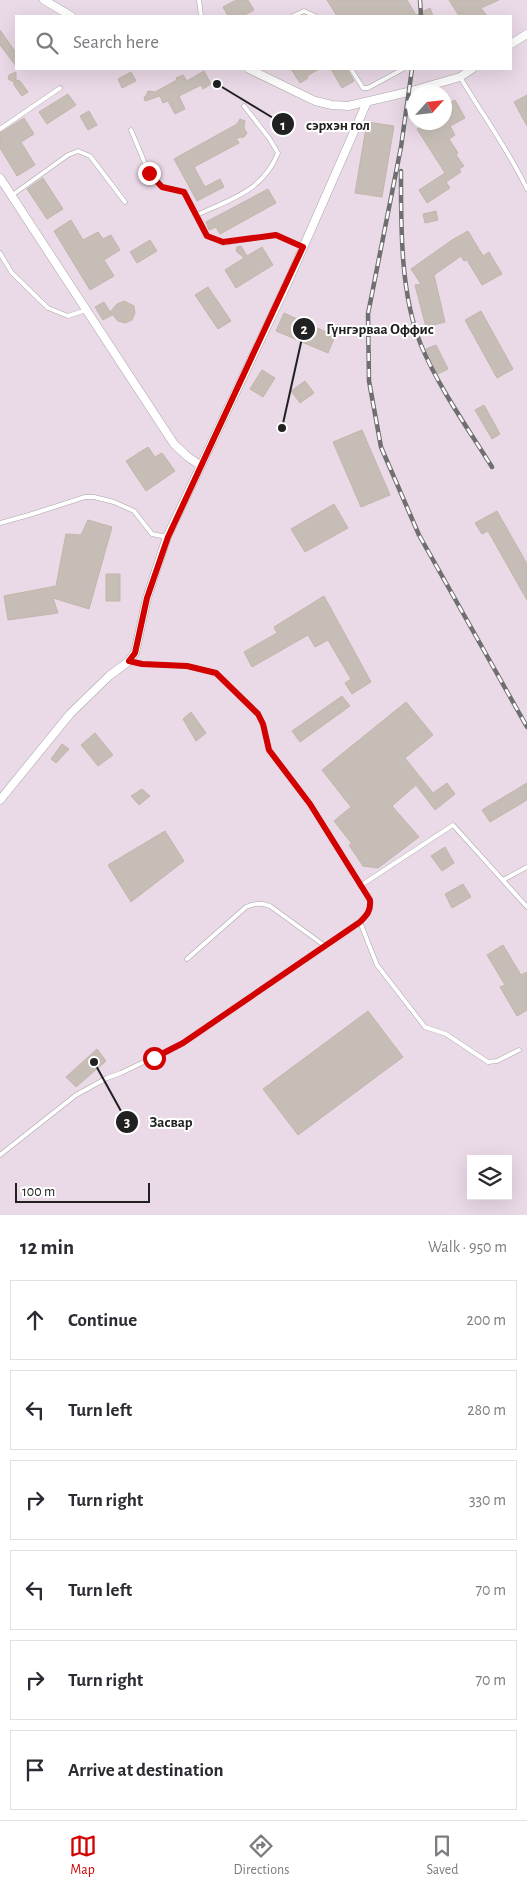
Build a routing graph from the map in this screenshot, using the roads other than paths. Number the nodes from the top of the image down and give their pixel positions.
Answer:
1 (44, 0) edge
2 (199, 0) edge
3 (70, 15) edge
4 (201, 15) edge
5 (295, 15) edge
6 (313, 15) edge
7 (527, 34) edge
8 (512, 43) edge
9 (251, 70) edge
10 (352, 70) edge
11 (401, 70) edge
12 (470, 70) edge
13 (460, 77) junction
14 (60, 88) dead end
15 (367, 102) junction
16 (244, 106) dead end
17 (0, 129) edge
18 (131, 130) dead end
19 (0, 178) edge
20 (527, 189) edge
21 (12, 196) junction
22 (125, 202) dead end
23 (197, 216) junction
24 (303, 247) junction
25 (0, 253) edge
26 (86, 310) junction
27 (200, 465) junction
28 (0, 522) edge
29 (168, 537) junction
30 (129, 661) junction
31 (0, 800) edge
32 (527, 867) edge
33 (503, 880) junction
34 (360, 886) junction
35 (527, 907) edge
36 (360, 922) junction
37 (325, 946) junction
38 (188, 958) dead end
39 (519, 1050) dead end
40 (0, 1155) edge

1 - 3 street
2 - 4 lane
5 - 6 lane
7 - 8 street
9 - 15 street
10 - 11 lane
12 - 13 street
13 - 15 street
13 - 20 lane
14 - 17 lane
15 - 24 street
16 - 23 lane
18 - 23 lane
19 - 21 street
21 - 22 lane
21 - 26 street
23 - 24 lane
24 - 27 street
25 - 26 lane
26 - 27 street
27 - 29 street
28 - 29 lane
29 - 30 street
30 - 31 street
30 - 34 lane
32 - 33 lane
33 - 34 lane
33 - 35 lane
34 - 36 lane
36 - 37 lane
36 - 39 lane
37 - 38 lane
37 - 40 lane

